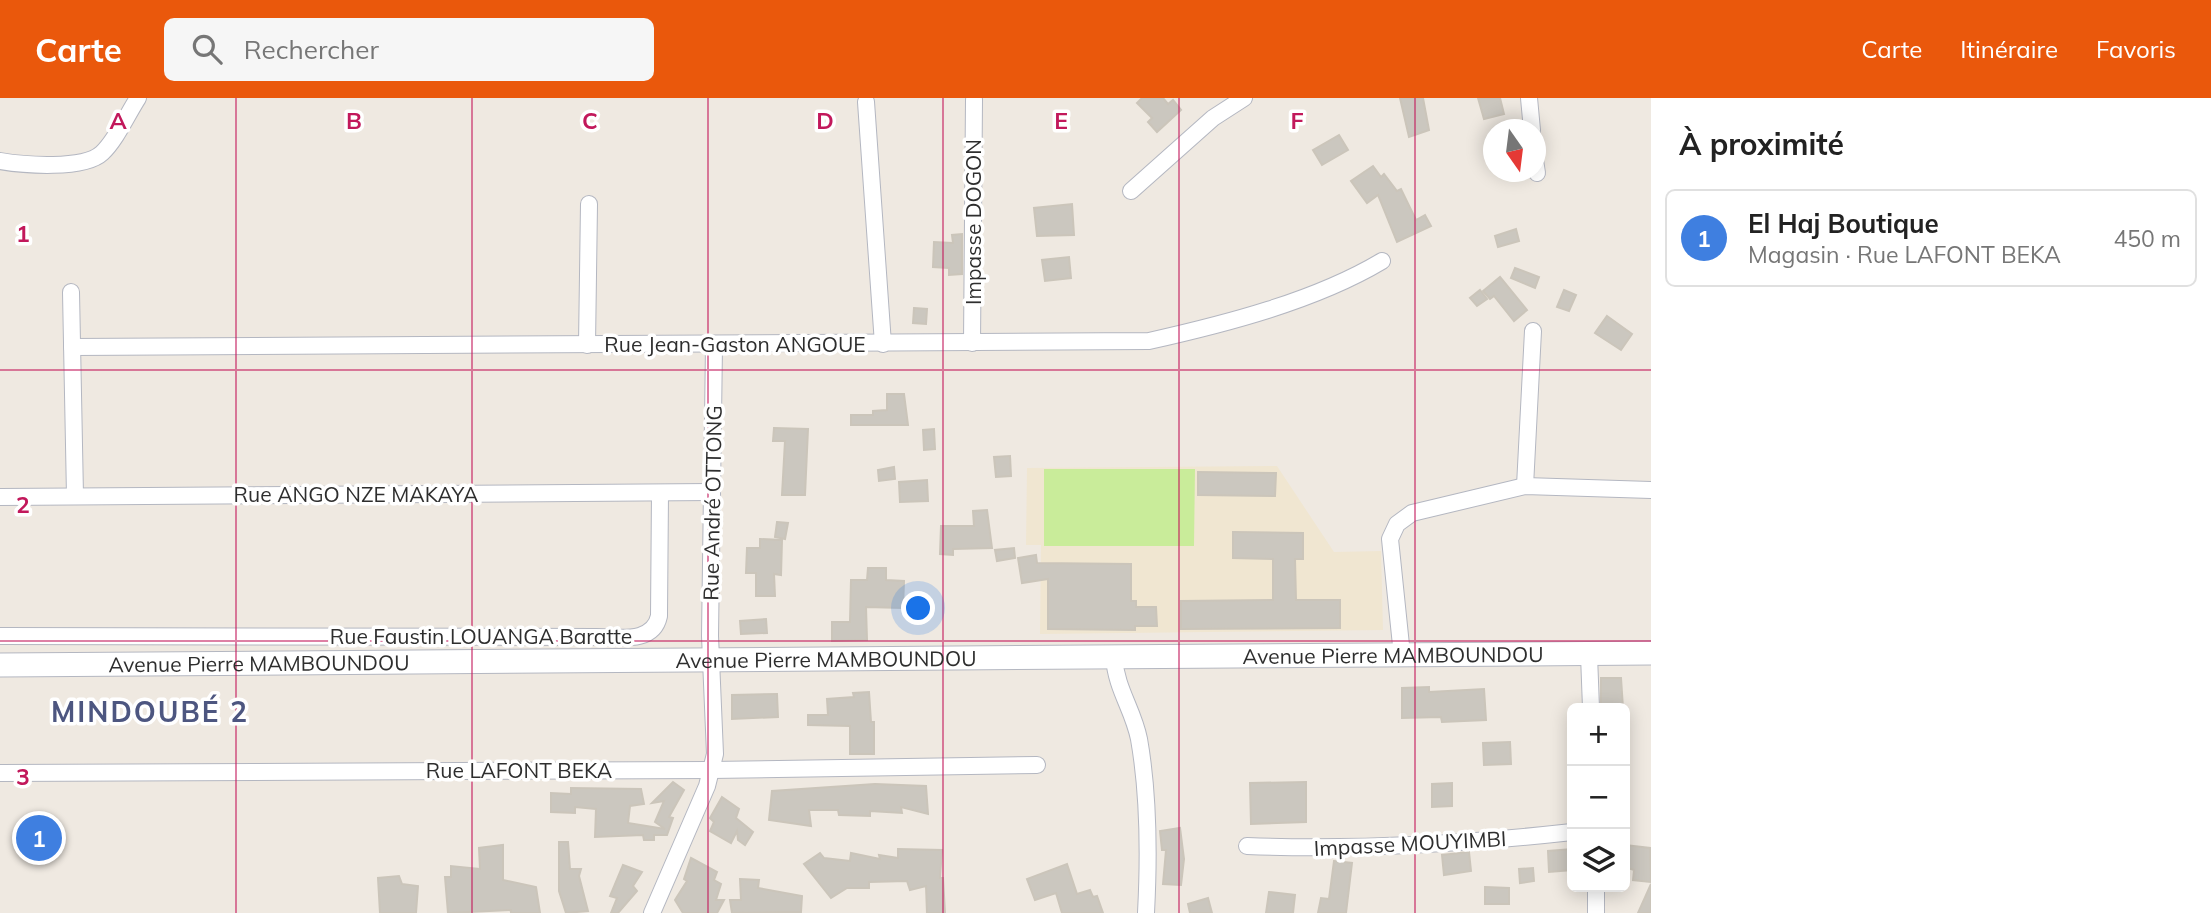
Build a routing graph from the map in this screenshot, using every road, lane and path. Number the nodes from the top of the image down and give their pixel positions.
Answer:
1 (138, 98) edge
2 (1244, 98) edge
3 (1529, 98) edge
4 (974, 100) dead end
5 (866, 102) dead end
6 (1531, 119) edge
7 (0, 161) edge
8 (1132, 191) dead end
9 (589, 204) dead end
10 (1382, 261) dead end
11 (71, 292) dead end
12 (1534, 331) dead end
13 (972, 343) junction
14 (883, 344) junction
15 (587, 345) junction
16 (714, 346) junction
17 (72, 347) junction
18 (1525, 485) junction
19 (1651, 490) edge
20 (712, 492) junction
21 (660, 493) junction
22 (75, 496) junction
23 (0, 497) edge
24 (0, 636) edge
25 (1651, 653) edge
26 (1588, 654) junction
27 (1402, 655) junction
28 (1114, 657) junction
29 (711, 660) junction
30 (0, 665) edge
31 (1591, 703) edge
32 (1037, 765) dead end
33 (711, 770) junction
34 (0, 773) edge
35 (1567, 832) edge
36 (1247, 846) dead end
37 (1596, 892) edge
38 (652, 913) edge
39 (1146, 913) edge
40 (1596, 913) edge

1 - 7 street
2 - 8 street
3 - 6 street
4 - 13 street, Impasse DOGON
5 - 14 street
9 - 15 street
10 - 13 street, Rue Jean-Gaston ANGOUE
11 - 17 street
12 - 18 street
13 - 14 street, Rue Jean-Gaston ANGOUE
14 - 16 street, Rue Jean-Gaston ANGOUE
15 - 16 street, Rue Jean-Gaston ANGOUE
15 - 17 street, Rue Jean-Gaston ANGOUE
16 - 20 street, Rue André OTTONG
17 - 22 street
18 - 19 street
18 - 27 street
20 - 21 street, Rue ANGO NZE MAKAYA
20 - 29 street, Rue André OTTONG
21 - 22 street, Rue ANGO NZE MAKAYA
21 - 24 street, Rue Faustin LOUANGA Baratte
22 - 23 street, Rue ANGO NZE MAKAYA
25 - 26 street, Avenue Pierre MAMBOUNDOU
26 - 27 street, Avenue Pierre MAMBOUNDOU
26 - 31 street
27 - 28 street, Avenue Pierre MAMBOUNDOU
28 - 29 street, Avenue Pierre MAMBOUNDOU
28 - 39 street
29 - 30 street, Avenue Pierre MAMBOUNDOU
29 - 33 street, Rue André OTTONG
32 - 33 street, Rue LAFONT BEKA
33 - 34 street, Rue LAFONT BEKA
33 - 38 street, Rue André OTTONG
35 - 36 street, Impasse MOUYIMBI
37 - 40 street

